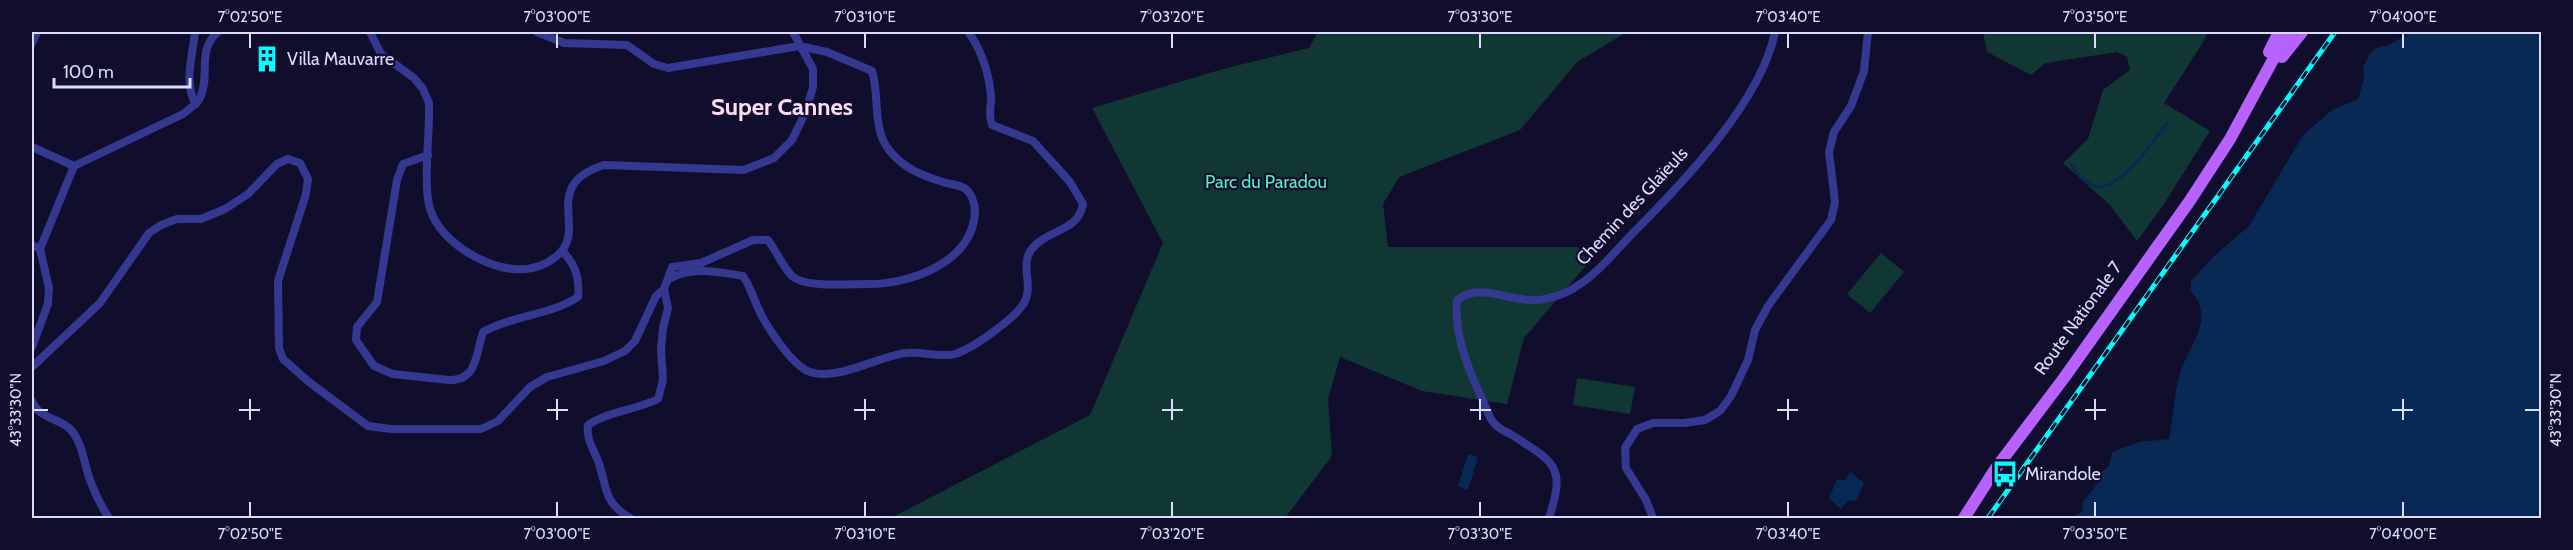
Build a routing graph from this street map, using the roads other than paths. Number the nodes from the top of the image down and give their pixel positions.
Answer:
1 (37, 32) edge
2 (195, 32) edge
3 (218, 32) edge
4 (370, 32) edge
5 (537, 32) edge
6 (793, 32) edge
7 (968, 32) edge
8 (1775, 32) edge
9 (1868, 32) edge
10 (2278, 32) edge
11 (2288, 32) edge
12 (2302, 32) edge
13 (32, 43) edge
14 (799, 46) junction
15 (2263, 82) junction
16 (196, 104) junction
17 (2228, 138) junction
18 (32, 147) edge
19 (428, 155) junction
20 (74, 166) junction
21 (36, 247) edge
22 (562, 251) junction
23 (669, 279) junction
24 (664, 290) junction
25 (32, 347) edge
26 (32, 367) edge
27 (32, 402) edge
28 (109, 519) edge
29 (630, 519) edge
30 (1550, 519) edge
31 (1653, 519) edge
32 (1957, 519) edge
33 (1964, 519) edge

1 - 13 street
2 - 16 street
3 - 16 street
4 - 19 street
5 - 14 street
6 - 14 street
7 - 23 street
8 - 30 street, Chemin des Glaïeuls
9 - 31 street
10 - 17 main road
11 - 15 main road
12 - 15 main road
14 - 22 street
14 - 23 street
15 - 17 main road, Route Nationale 7
16 - 20 street
17 - 32 main road, Route Nationale 7
17 - 33 main road
18 - 20 street
19 - 22 street
19 - 22 street
20 - 21 street
21 - 25 street
23 - 24 street
24 - 26 street
24 - 29 street
27 - 28 street

